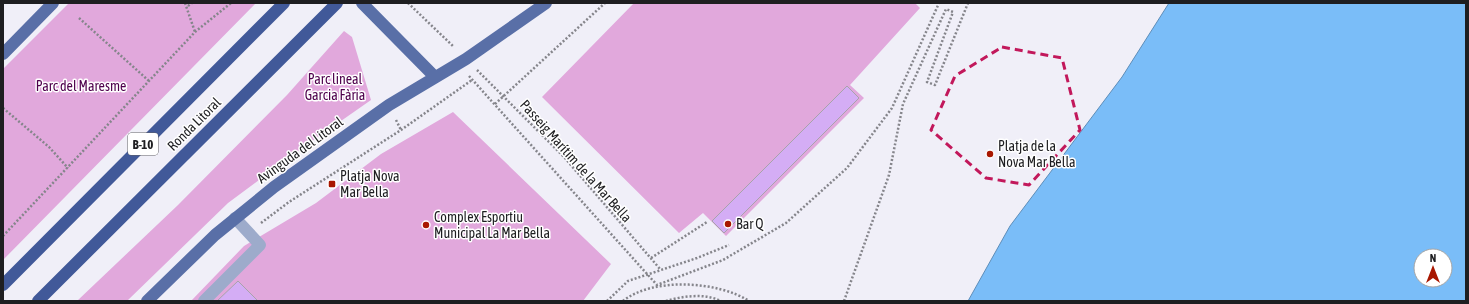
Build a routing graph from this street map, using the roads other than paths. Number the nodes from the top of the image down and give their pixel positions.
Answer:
1 (53, 3) edge
2 (284, 3) edge
3 (337, 3) edge
4 (362, 3) edge
5 (546, 3) edge
6 (3, 54) edge
7 (435, 77) junction
8 (235, 218) junction
9 (3, 285) edge
10 (38, 301) edge
11 (147, 301) edge
12 (204, 301) edge

1 - 6 main road
2 - 9 highway, Ronda Litoral / B-10
3 - 10 highway, Ronda Litoral / B-10
4 - 7 main road
5 - 7 main road, Avinguda del Litoral
7 - 8 main road, Avinguda del Litoral
8 - 11 main road, Avinguda del Litoral
8 - 12 lane

